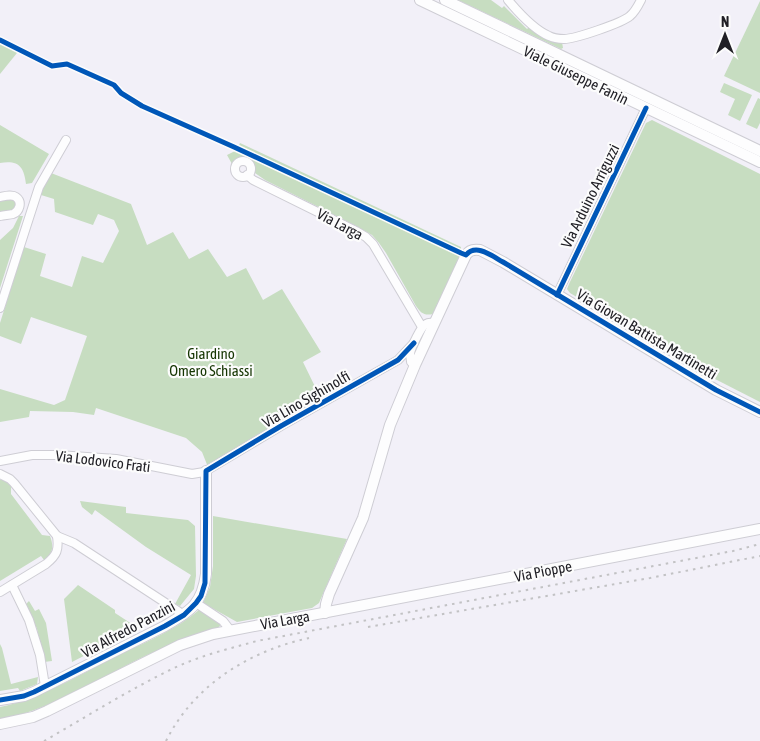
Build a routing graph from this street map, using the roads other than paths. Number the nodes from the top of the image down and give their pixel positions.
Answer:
1 (420, 0) edge
2 (445, 0) edge
3 (508, 0) edge
4 (641, 0) edge
5 (646, 108) junction
6 (66, 140) dead end
7 (760, 151) edge
8 (760, 162) edge
9 (247, 175) dead end
10 (0, 197) edge
11 (0, 216) edge
12 (469, 251) joint
13 (557, 294) junction
14 (0, 308) edge
15 (434, 323) junction
16 (422, 327) junction
17 (414, 344) junction
18 (415, 365) junction
19 (760, 412) edge
20 (0, 461) edge
21 (206, 472) junction
22 (0, 474) edge
23 (760, 530) edge
24 (57, 536) junction
25 (12, 585) junction
26 (0, 592) edge
27 (196, 603) junction
28 (325, 613) junction
29 (184, 615) junction
30 (230, 630) junction
31 (45, 686) junction
32 (0, 700) edge
33 (0, 724) edge

1 - 5 street, Viale Giuseppe Fanin
2 - 7 street, Viale Giuseppe Fanin
3 - 4 street
5 - 8 street, Viale Giuseppe Fanin
5 - 13 street, Via Arduino Arriguzzi
6 - 14 street
9 - 16 street, Via Larga
10 - 11 street
12 - 13 street, Via Giovan Battista Martinetti
12 - 15 street, Via Larga
13 - 19 street, Via Giovan Battista Martinetti
15 - 16 street
15 - 18 street, Via Larga
16 - 17 street, Via Larga
17 - 18 street, Via Larga
17 - 21 street, Via Lino Sighinolfi
18 - 28 street, Via Larga
20 - 21 street, Via Lodovico Frati
21 - 27 street, Via Alfredo Panzini
22 - 24 street
23 - 28 street, Via Pioppe
24 - 25 street
24 - 29 street
25 - 26 street
25 - 31 street
27 - 29 street, Via Alfredo Panzini
27 - 30 street, Via Alfredo Panzini
28 - 30 street, Via Larga
29 - 31 street, Via Alfredo Panzini
30 - 33 street, Via Larga
31 - 32 street, Via Alfredo Panzini

